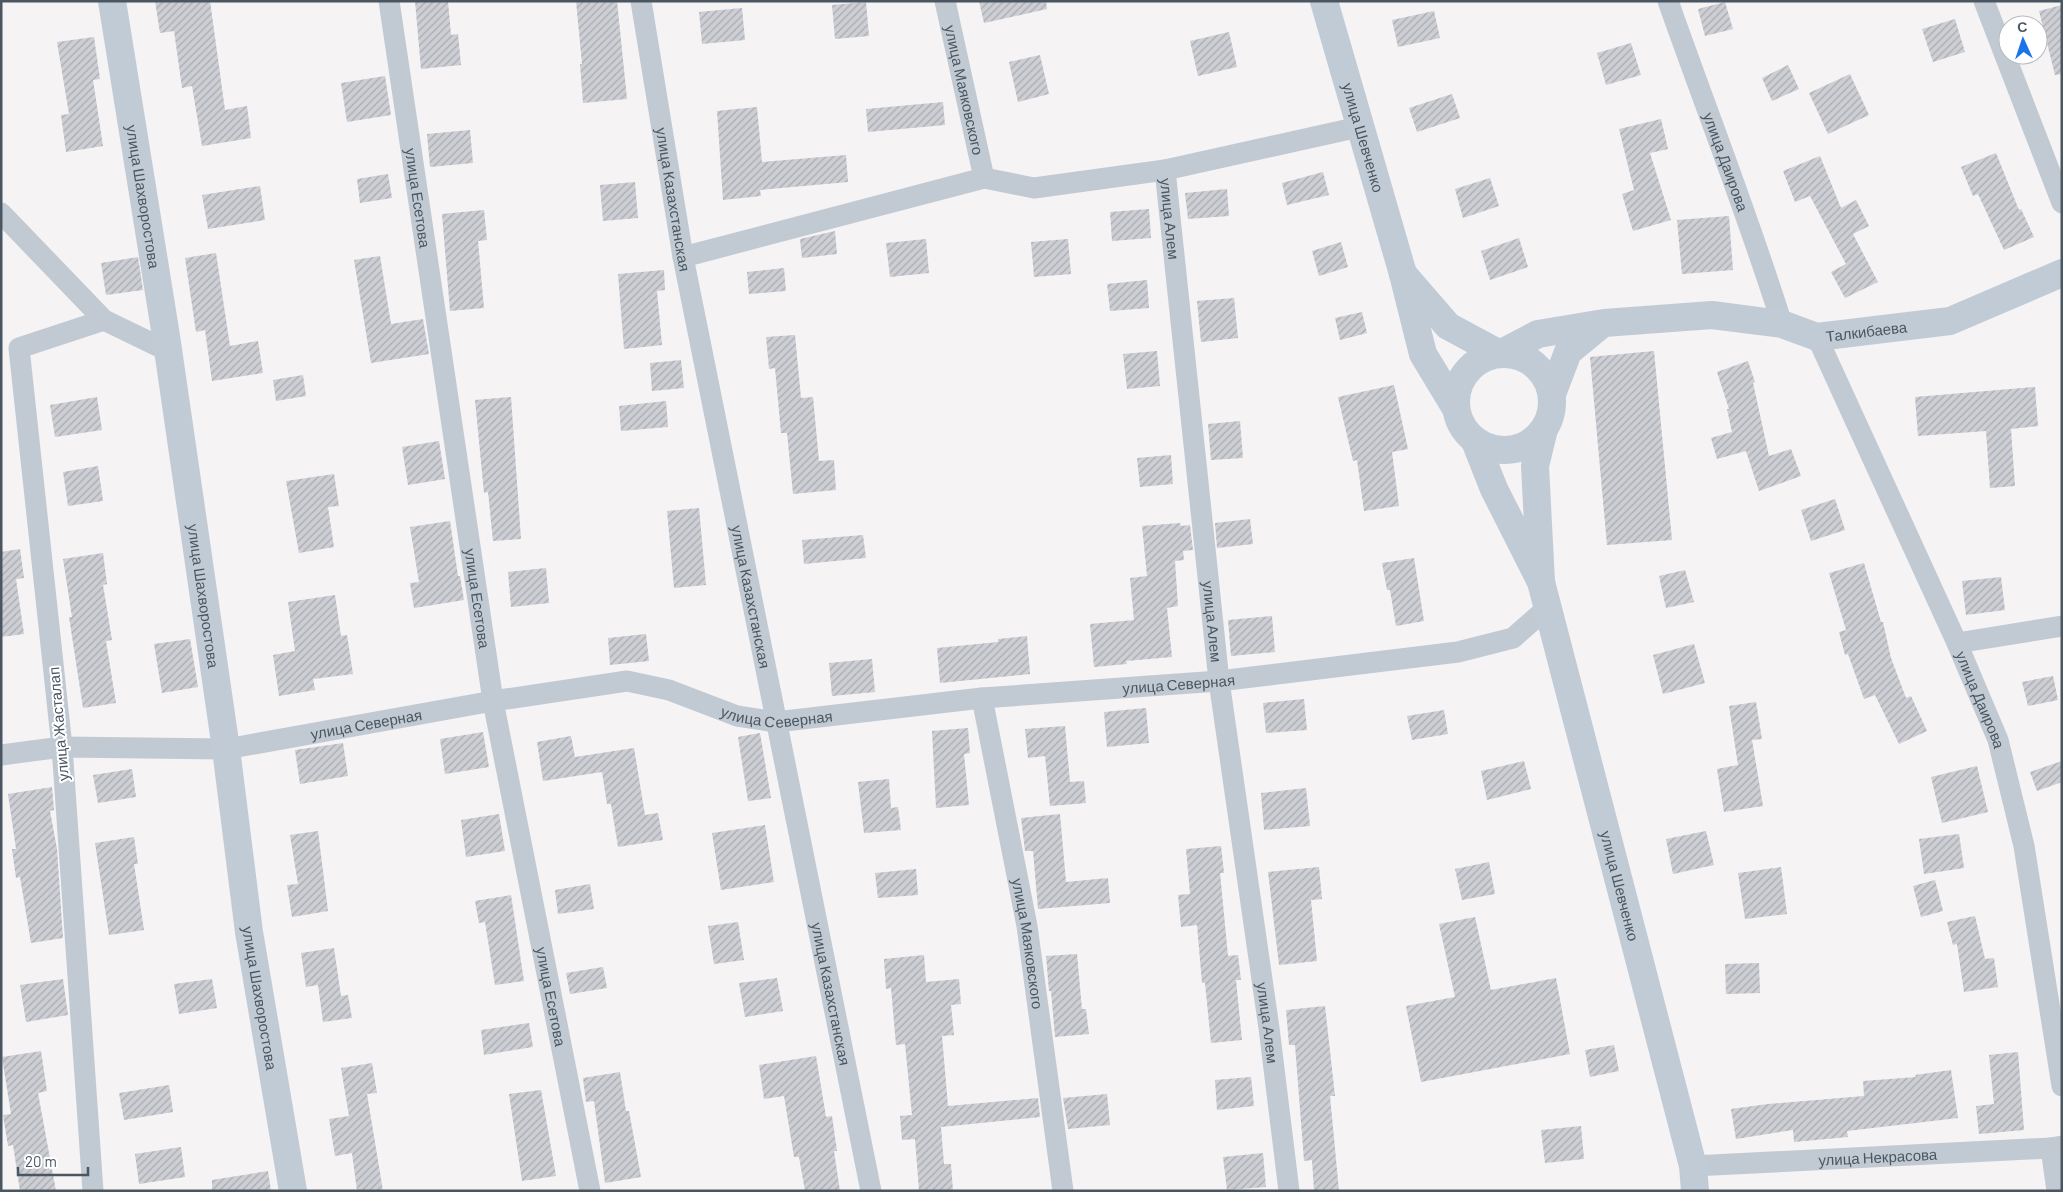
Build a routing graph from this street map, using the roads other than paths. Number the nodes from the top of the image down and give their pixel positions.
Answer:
1 (112, 1) edge
2 (389, 1) edge
3 (641, 1) edge
4 (945, 1) edge
5 (1324, 1) edge
6 (1668, 1) edge
7 (1984, 1) edge
8 (1359, 127) junction
9 (1165, 170) junction
10 (984, 178) junction
11 (2062, 203) edge
12 (1, 213) edge
13 (683, 257) junction
14 (1403, 274) junction
15 (2062, 274) edge
16 (104, 320) junction
17 (1604, 323) junction
18 (1782, 324) junction
19 (1817, 338) junction
20 (168, 351) junction
21 (1500, 354) junction
22 (1552, 394) junction
23 (1455, 407) junction
24 (1544, 429) junction
25 (1475, 442) junction
26 (1541, 582) junction
27 (1546, 609) junction
28 (2062, 626) edge
29 (1956, 643) junction
30 (1219, 681) junction
31 (982, 698) junction
32 (493, 701) junction
33 (776, 722) junction
34 (62, 747) junction
35 (226, 749) junction
36 (1, 755) edge
37 (2062, 1086) edge
38 (2056, 1147) edge
39 (1694, 1178) edge
40 (93, 1191) edge
41 (293, 1191) edge
42 (590, 1191) edge
43 (871, 1191) edge
44 (1063, 1191) edge
45 (1289, 1191) edge
46 (2057, 1191) edge

1 - 20 street, улица Шахворостова
2 - 32 street, улица Есетова
3 - 13 street, улица Казахстанская
4 - 10 street, улица Маяковского
5 - 8 street, улица Шевченко
6 - 18 street, улица Даирова
7 - 11 street
8 - 9 street
8 - 14 street, улица Шевченко
9 - 10 street
9 - 30 street, улица Алем
10 - 13 street
12 - 16 street
13 - 33 street, улица Казахстанская
14 - 21 street
14 - 23 street, улица Шевченко
15 - 19 street, Талкибаева
16 - 20 street
16 - 34 street, улица Жасталап
17 - 18 street, Талкибаева
17 - 21 street, Талкибаева
17 - 22 street
18 - 19 street, Талкибаева
19 - 29 street, улица Даирова
20 - 35 street, улица Шахворостова
21 - 22 street
21 - 23 street
22 - 24 street
23 - 25 street
24 - 25 street
24 - 26 street
25 - 26 street
26 - 27 street, улица Шевченко
27 - 30 street, улица Северная
27 - 39 street, улица Шевченко
28 - 29 street
29 - 37 street, улица Даирова
30 - 31 street, улица Северная
30 - 45 street, улица Алем
31 - 33 street, улица Северная
31 - 44 street, улица Маяковского
32 - 33 street, улица Северная
32 - 35 street, улица Северная
32 - 42 street, улица Есетова
33 - 43 street, улица Казахстанская
34 - 35 street, улица Северная
34 - 36 street, улица Северная
34 - 40 street, улица Жасталап
35 - 41 street, улица Шахворостова
38 - 39 street, улица Некрасова
38 - 46 street

